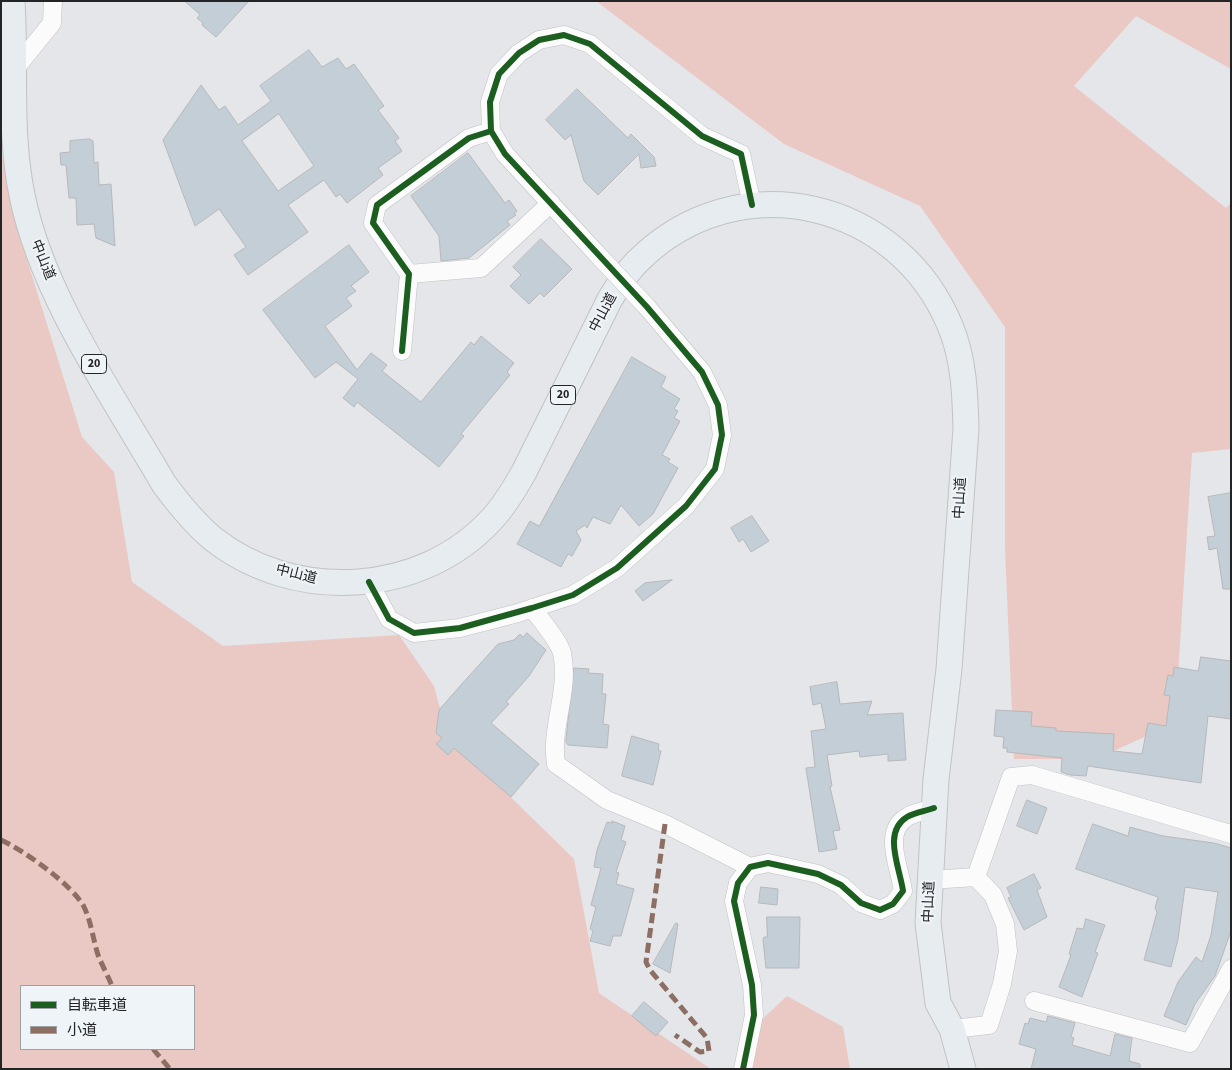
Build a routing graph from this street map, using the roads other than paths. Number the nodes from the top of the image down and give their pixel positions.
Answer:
1 (12, 1) edge
2 (53, 1) edge
3 (14, 70) junction
4 (491, 130) junction
5 (550, 203) junction
6 (752, 205) junction
7 (409, 274) junction
8 (402, 351) dead end
9 (370, 582) junction
10 (532, 608) junction
11 (934, 808) junction
12 (1231, 834) edge
13 (750, 867) junction
14 (976, 877) junction
15 (930, 880) junction
16 (1231, 969) edge
17 (1034, 1001) dead end
18 (952, 1029) junction
19 (743, 1069) edge
20 (963, 1069) edge

1 - 3 highway, 中山道 / 20
2 - 3 street
3 - 9 highway, 中山道 / 20
4 - 5 street
4 - 6 street
4 - 7 street
5 - 7 street
5 - 10 street, bridge
6 - 9 highway, 中山道 / 20
6 - 11 highway, 中山道 / 20
7 - 8 street
9 - 10 street
10 - 13 street
11 - 13 street
11 - 15 highway, 中山道 / 20
12 - 14 street
13 - 19 street
14 - 15 street
14 - 18 street
15 - 18 highway, 中山道 / 20
16 - 17 street
18 - 20 highway, 中山道 / 20

